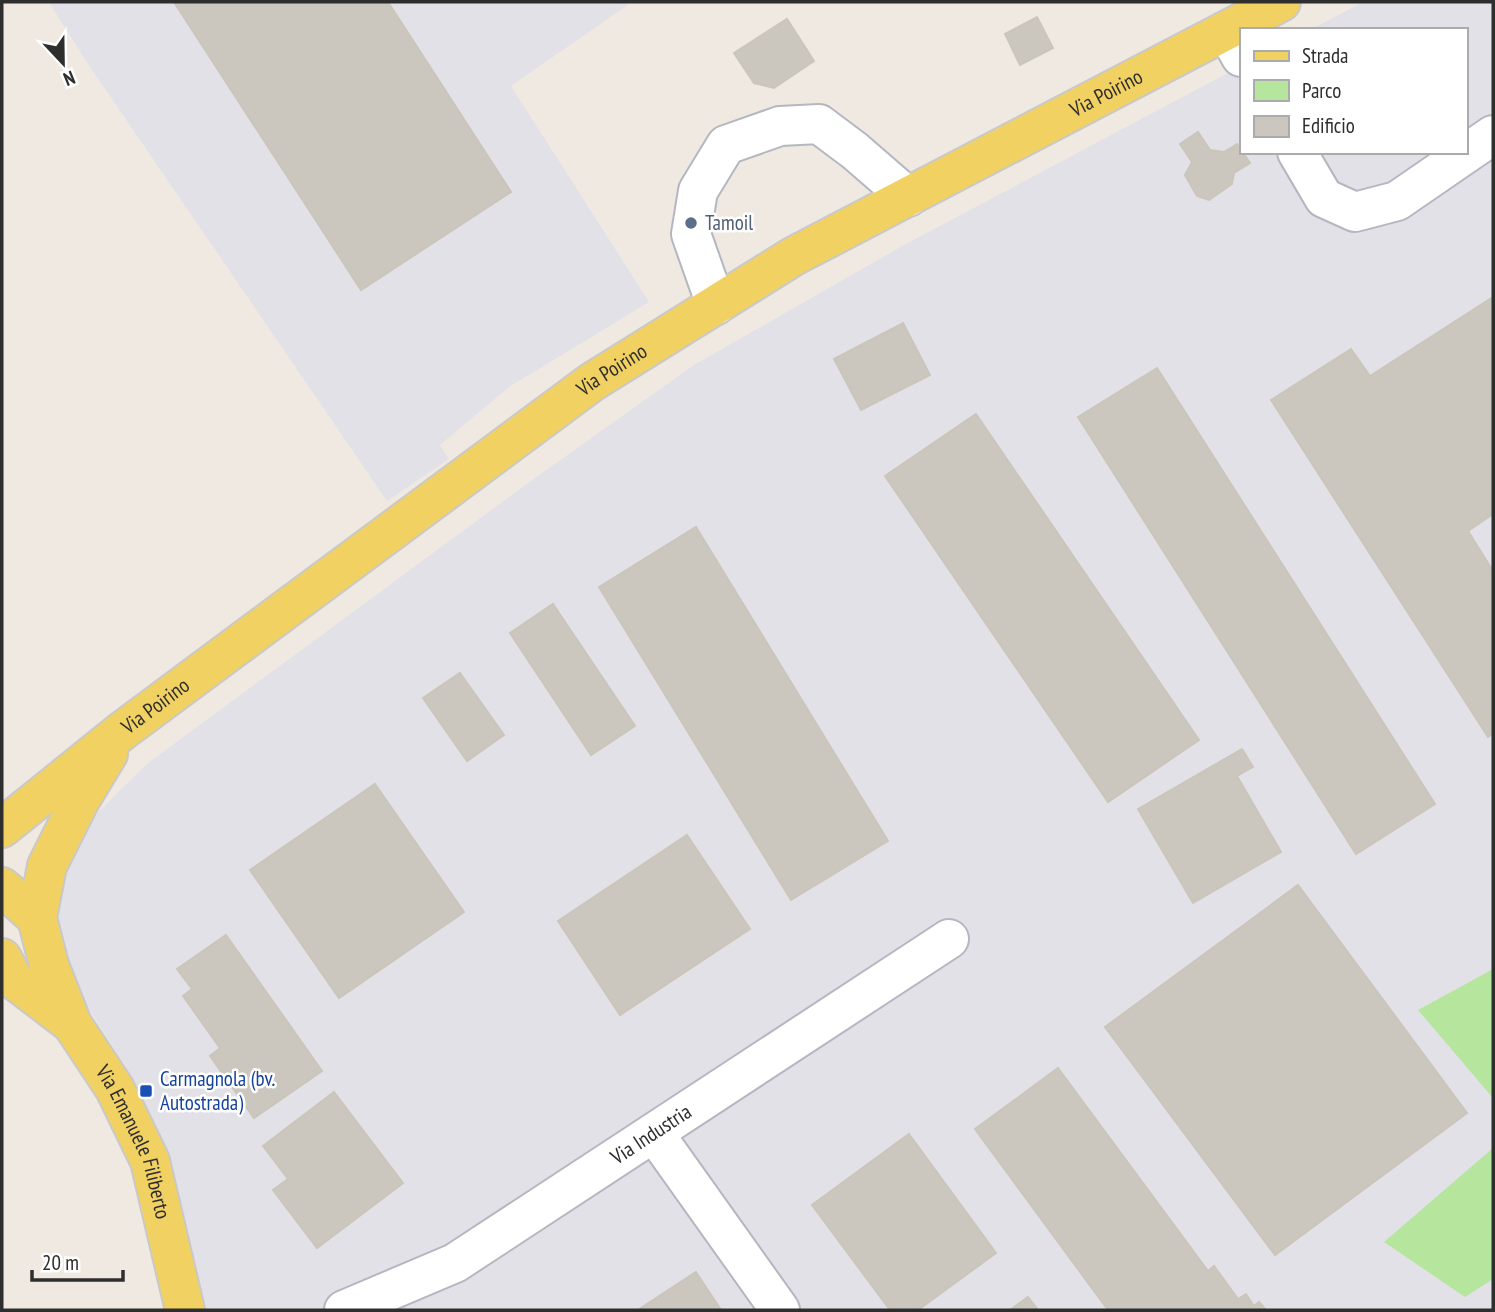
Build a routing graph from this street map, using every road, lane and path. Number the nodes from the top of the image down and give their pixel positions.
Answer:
1 (1281, 2) edge
2 (1251, 28) edge
3 (1233, 44) edge
4 (1493, 135) edge
5 (1467, 153) edge
6 (1298, 154) edge
7 (1465, 154) edge
8 (908, 197) junction
9 (716, 305) junction
10 (122, 731) junction
11 (2, 828) edge
12 (2, 887) edge
13 (37, 918) junction
14 (950, 939) dead end
15 (5, 972) edge
16 (72, 1024) junction
17 (654, 1133) junction
18 (185, 1310) edge
19 (344, 1310) edge
20 (780, 1310) edge

1 - 2 main road, Via Poirino
3 - 8 main road, Via Poirino
4 - 5 lane
6 - 7 lane
8 - 9 main road, Via Poirino
8 - 9 lane
9 - 10 main road, Via Poirino
10 - 11 main road, Via Poirino
10 - 13 main road
12 - 13 main road
13 - 16 main road
14 - 17 lane, Via Industria
15 - 16 main road
16 - 18 main road, Via Emanuele Filiberto
17 - 19 lane, Via Industria
17 - 20 lane

